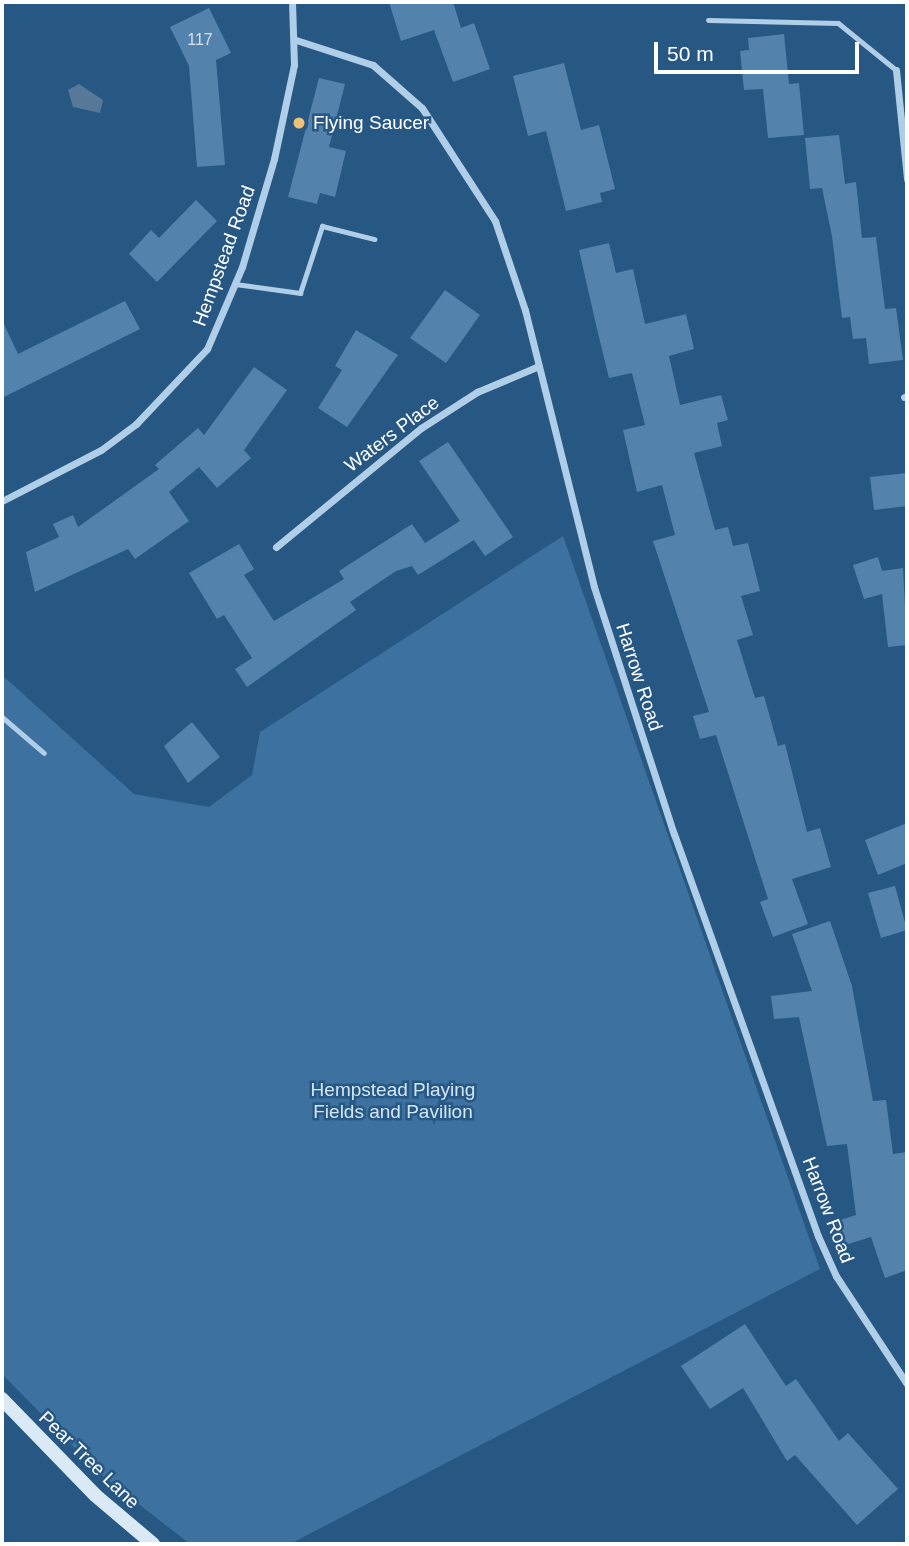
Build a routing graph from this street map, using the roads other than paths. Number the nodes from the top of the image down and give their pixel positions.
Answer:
1 (292, 2) edge
2 (708, 20) dead end
3 (296, 40) junction
4 (895, 70) joint
5 (907, 179) edge
6 (374, 239) dead end
7 (235, 284) junction
8 (539, 366) junction
9 (2, 501) edge
10 (276, 547) dead end
11 (2, 717) edge
12 (44, 753) dead end
13 (907, 1384) edge
14 (2, 1399) edge
15 (153, 1544) edge

1 - 3 street, Hempstead Road
2 - 4 lane
3 - 7 street, Hempstead Road
3 - 8 street, Harrow Road
4 - 5 street
6 - 7 lane
7 - 9 street, Hempstead Road
8 - 10 street, Waters Place
8 - 13 street, Harrow Road
11 - 12 lane
14 - 15 street, Pear Tree Lane

